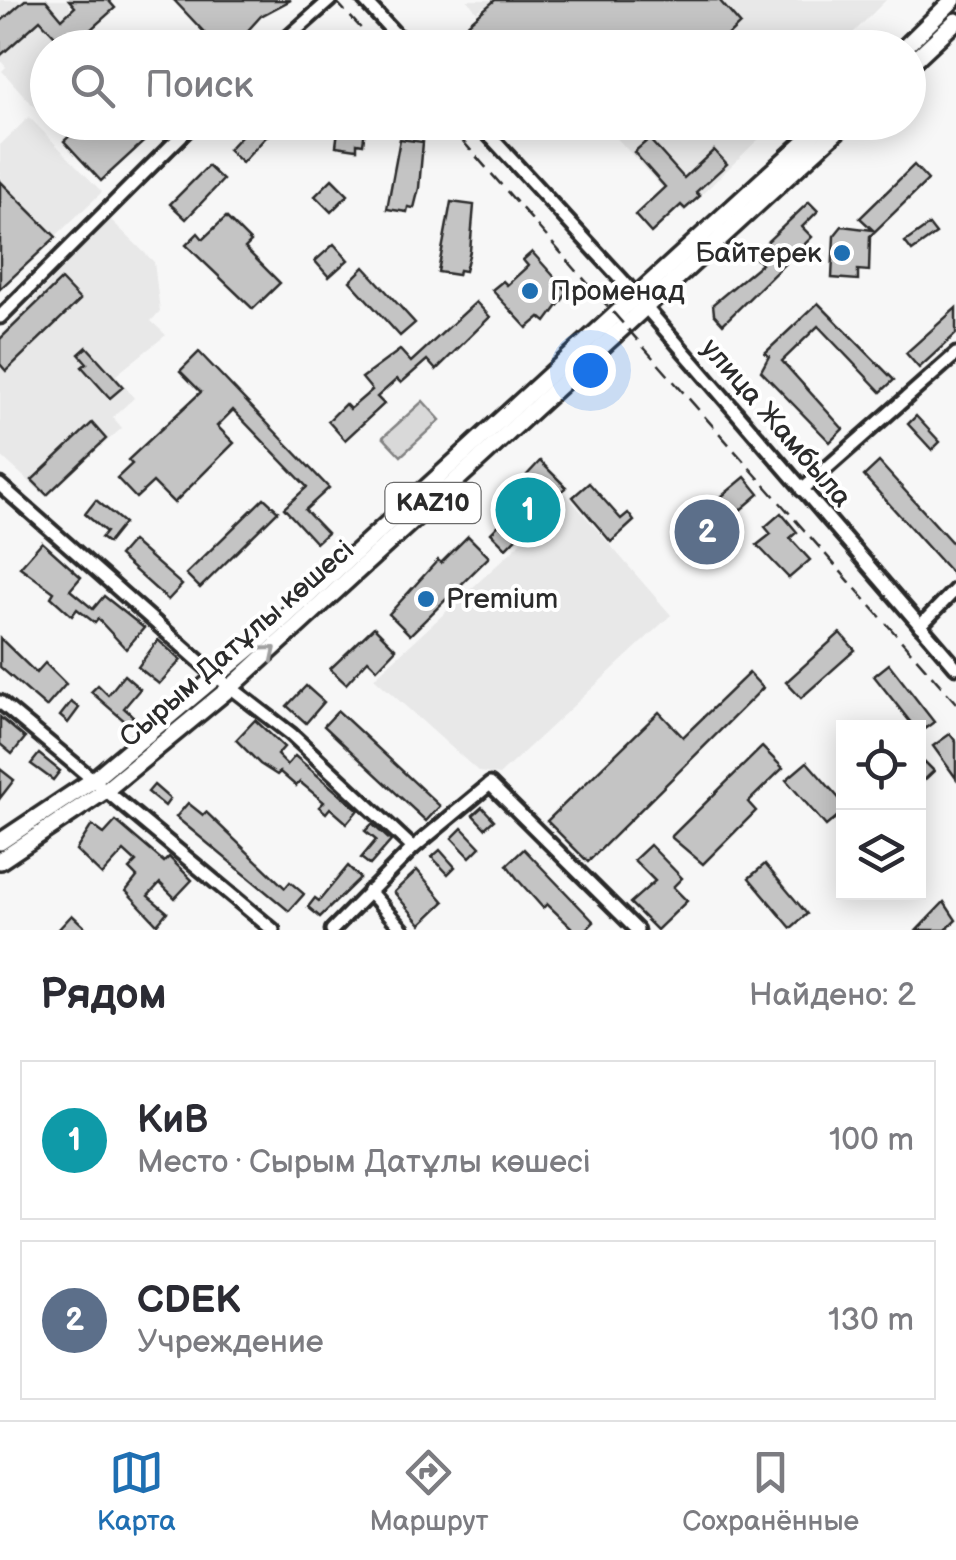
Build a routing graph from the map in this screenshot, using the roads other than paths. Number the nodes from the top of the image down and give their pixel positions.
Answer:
1 (330, 0) edge
2 (364, 0) edge
3 (953, 0) edge
4 (956, 21) edge
5 (296, 30) edge
6 (392, 30) edge
7 (922, 30) edge
8 (926, 49) edge
9 (177, 140) edge
10 (493, 140) edge
11 (808, 140) edge
12 (827, 140) edge
13 (640, 304) junction
14 (0, 317) edge
15 (956, 354) edge
16 (0, 484) edge
17 (802, 490) junction
18 (956, 589) edge
19 (920, 626) junction
20 (956, 667) edge
21 (216, 676) junction
22 (231, 686) junction
23 (0, 702) edge
24 (100, 785) junction
25 (0, 842) edge
26 (413, 848) junction
27 (0, 861) edge
28 (370, 891) junction
29 (273, 930) edge
30 (332, 930) edge
31 (404, 930) edge
32 (637, 930) edge

1 - 5 street
2 - 6 street
3 - 7 highway
4 - 8 highway
9 - 14 street
10 - 13 street, улица Жамбыла
11 - 13 highway, Сырым Датұлы көшесі / KAZ10
12 - 13 highway, Сырым Датұлы көшесі / KAZ10
13 - 17 street, улица Жамбыла
13 - 21 highway, Сырым Датұлы көшесі / KAZ10
22 -> 13 highway, Сырым Датұлы көшесі / KAZ10
15 - 17 street
16 - 21 street
17 - 19 street, улица Жамбыла
18 - 19 street
19 - 20 street, улица Жамбыла
21 - 22 street
21 - 24 highway, Сырым Датұлы көшесі / KAZ10
22 - 24 highway, Сырым Датұлы көшесі / KAZ10
22 - 26 street
23 - 24 street
24 - 25 highway, Сырым Датұлы көшесі / KAZ10
24 - 27 highway, Сырым Датұлы көшесі / KAZ10
24 - 29 street
26 - 28 street
26 - 32 street
28 - 30 street
28 - 31 street

